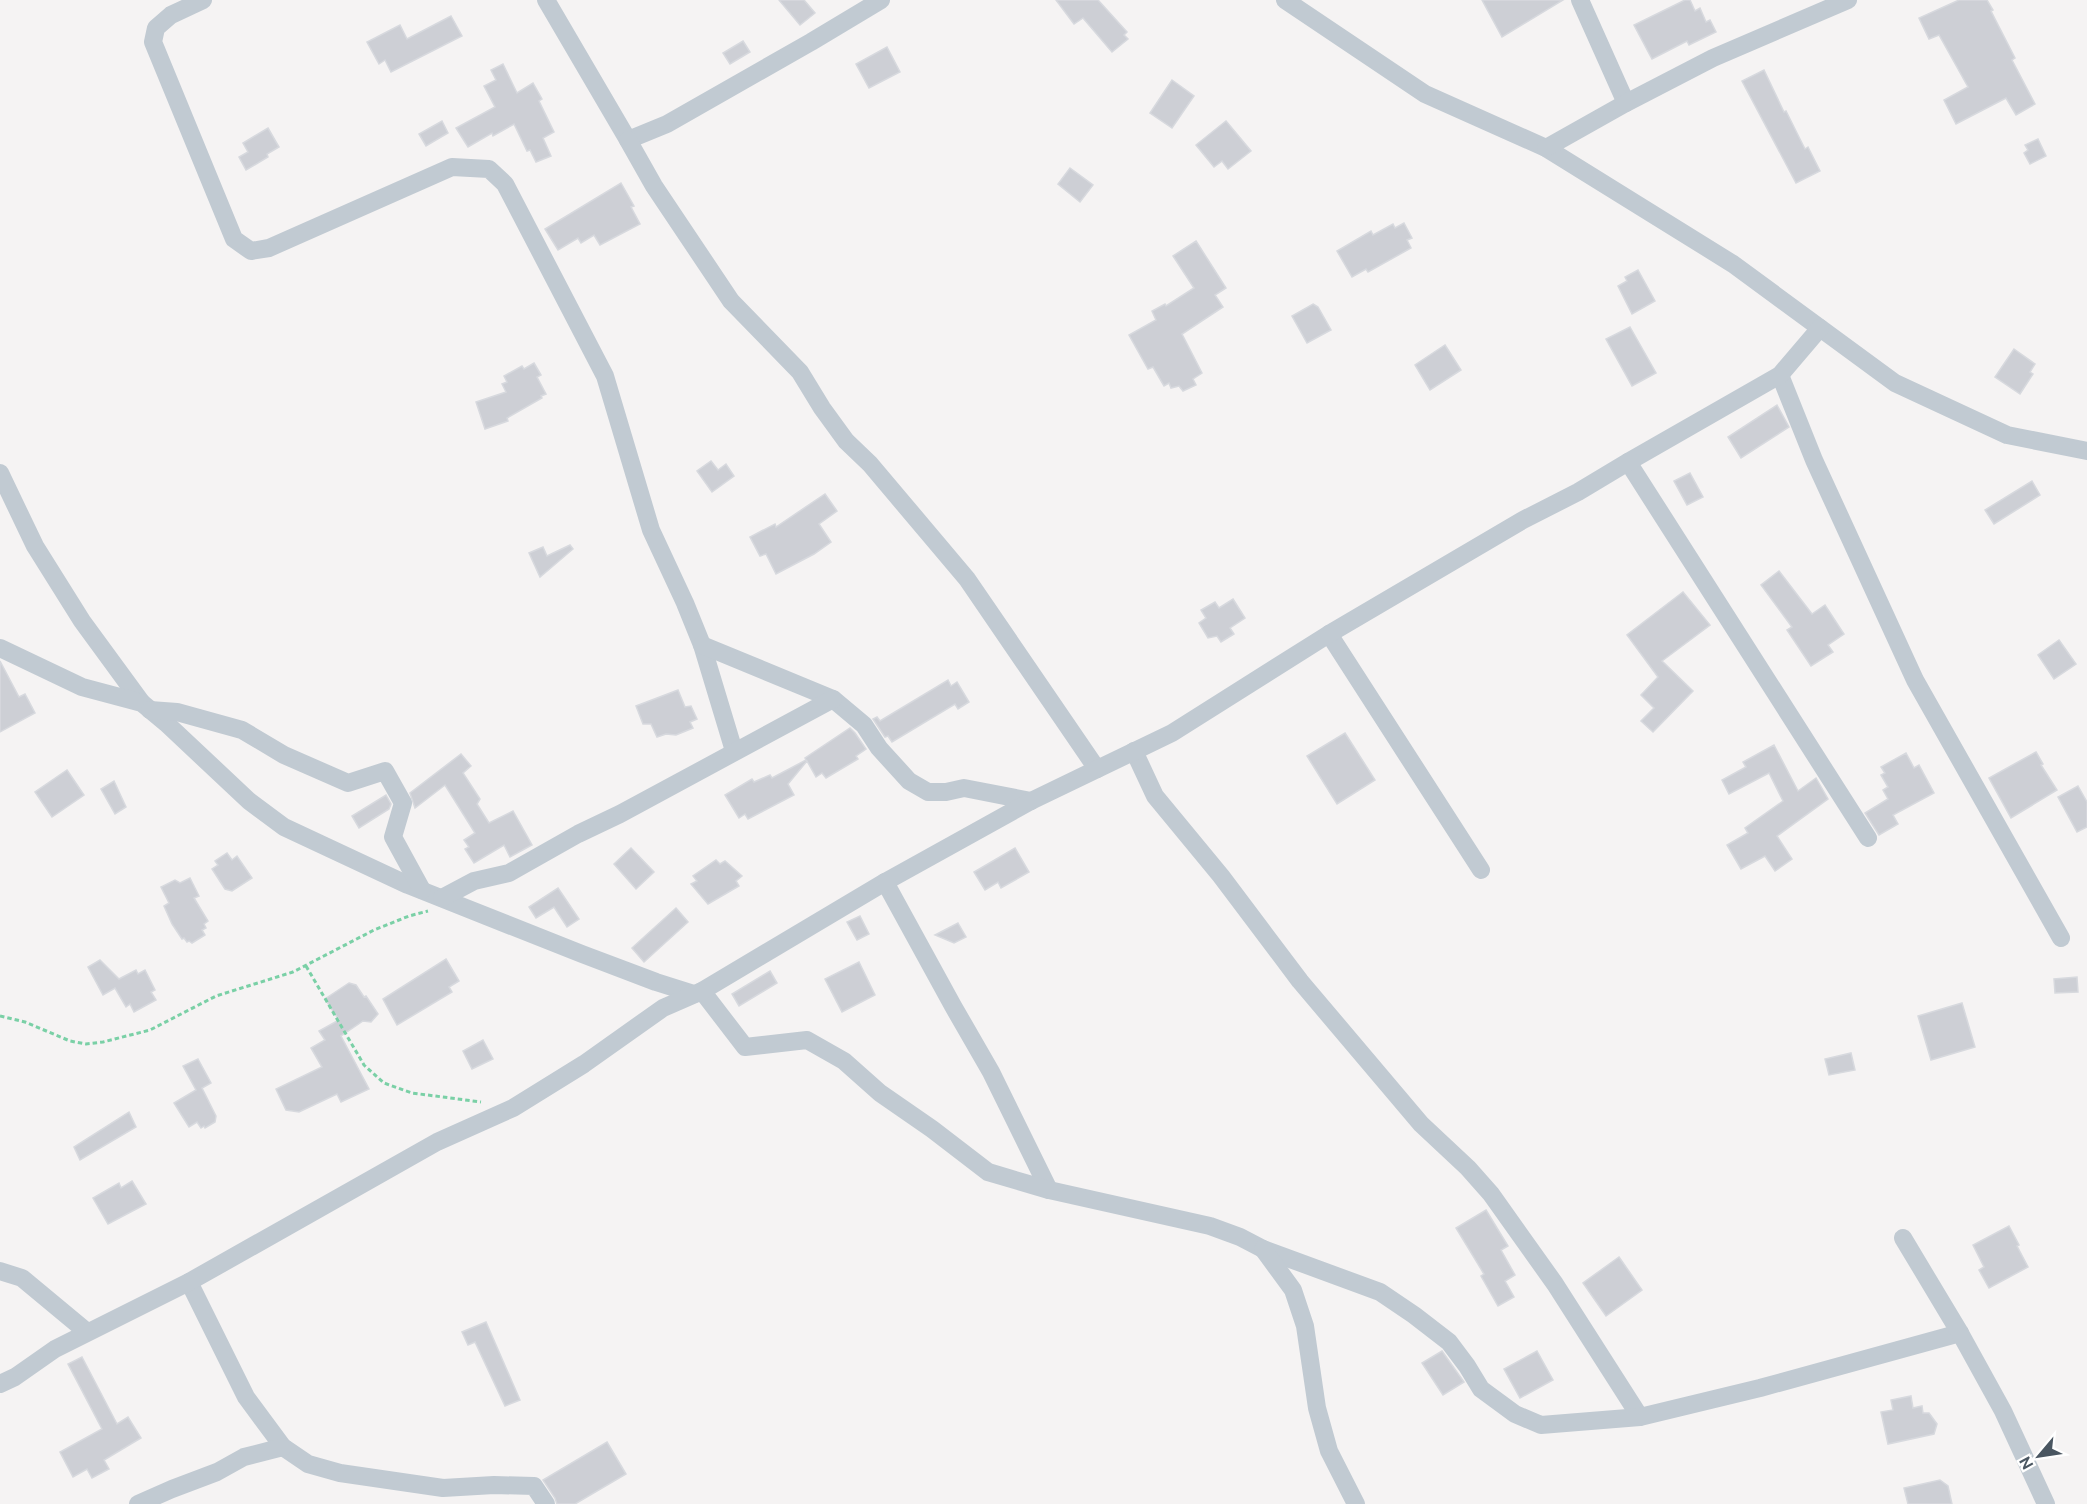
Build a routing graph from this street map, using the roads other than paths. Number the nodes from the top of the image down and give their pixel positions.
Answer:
1 (203, 0) edge
2 (546, 0) edge
3 (881, 0) edge
4 (1285, 0) edge
5 (1580, 0) edge
6 (1848, 0) edge
7 (1626, 103) junction
8 (628, 140) junction
9 (1546, 148) junction
10 (1820, 328) junction
11 (1780, 375) junction
12 (2087, 451) edge
13 (1628, 462) junction
14 (0, 473) edge
15 (1329, 634) junction
16 (702, 645) junction
17 (0, 648) edge
18 (833, 699) junction
19 (146, 706) junction
20 (1134, 750) junction
21 (734, 751) junction
22 (1097, 769) junction
23 (1031, 801) junction
24 (1868, 838) dead end
25 (1481, 870) dead end
26 (885, 882) junction
27 (422, 890) junction
28 (442, 898) junction
29 (2061, 938) dead end
30 (698, 992) junction
31 (1049, 1190) junction
32 (1903, 1238) dead end
33 (1263, 1249) junction
34 (0, 1271) edge
35 (189, 1282) junction
36 (87, 1332) junction
37 (1960, 1333) junction
38 (0, 1384) edge
39 (1640, 1417) junction
40 (283, 1447) junction
41 (138, 1504) edge
42 (546, 1504) edge
43 (1356, 1504) edge
44 (2046, 1504) edge

1 - 16 street
2 - 8 street
3 - 8 street
4 - 9 street
5 - 7 street
6 - 7 street
7 - 9 street
8 - 22 street
9 - 10 street
10 - 11 street
10 - 12 street
11 - 13 street
11 - 29 street
13 - 15 street
13 - 24 street
14 - 19 street
15 - 20 street
15 - 25 street
16 - 18 street
16 - 21 street
17 - 19 street
18 - 21 street
18 - 23 street
19 - 27 street
19 - 27 street
20 - 22 street
20 - 39 street
21 - 28 street
22 - 23 street
23 - 26 street
26 - 30 street
26 - 31 street
27 - 28 street
28 - 30 street
30 - 31 street
30 - 35 street
31 - 33 street
32 - 37 street
33 - 39 street
33 - 43 street
34 - 36 street
35 - 36 street
35 - 40 street
36 - 38 street
37 - 39 street
37 - 44 street
40 - 41 street
40 - 42 street

